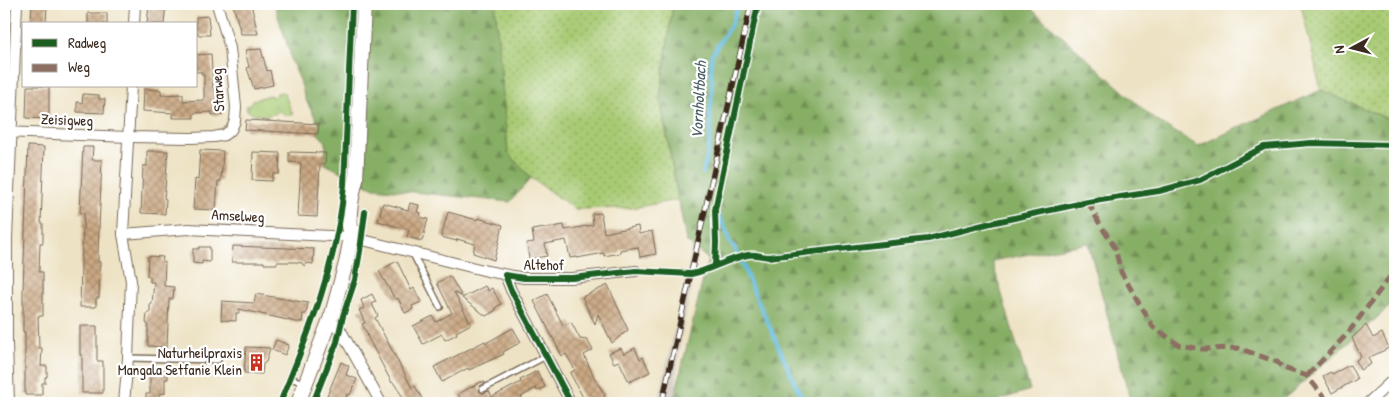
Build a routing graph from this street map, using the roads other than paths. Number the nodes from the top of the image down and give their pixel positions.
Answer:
1 (17, 4) edge
2 (135, 4) edge
3 (218, 4) edge
4 (364, 4) edge
5 (134, 22) edge
6 (131, 88) edge
7 (8, 106) edge
8 (8, 132) edge
9 (129, 137) junction
10 (6, 214) edge
11 (123, 234) junction
12 (351, 238) junction
13 (412, 253) junction
14 (636, 271) dead end
15 (505, 275) junction
16 (440, 307) dead end
17 (329, 322) junction
18 (218, 355) dead end
19 (546, 356) junction
20 (128, 358) junction
21 (290, 378) dead end
22 (1395, 378) edge
23 (306, 383) junction
24 (483, 389) dead end
25 (377, 401) edge
26 (9, 403) edge
27 (124, 403) edge
28 (298, 403) edge
29 (571, 403) edge
30 (1368, 403) edge

1 - 7 street
2 - 5 street
3 - 9 street, Starweg
4 - 12 street
6 - 9 street
7 - 8 street
8 - 9 street, Zeisigweg
8 - 10 street
9 - 11 street
10 - 26 street
11 - 12 street, Amselweg
11 - 20 street
12 - 13 street, Altehof
12 - 17 street
13 - 15 street, Altehof
13 - 16 lane
14 - 15 street, Altehof
15 - 19 street, Altehof
17 - 23 street
17 - 25 street
18 - 20 lane
19 - 24 lane
19 - 29 street, Altehof
20 - 27 street
21 - 23 lane
22 - 30 street
23 - 28 street

